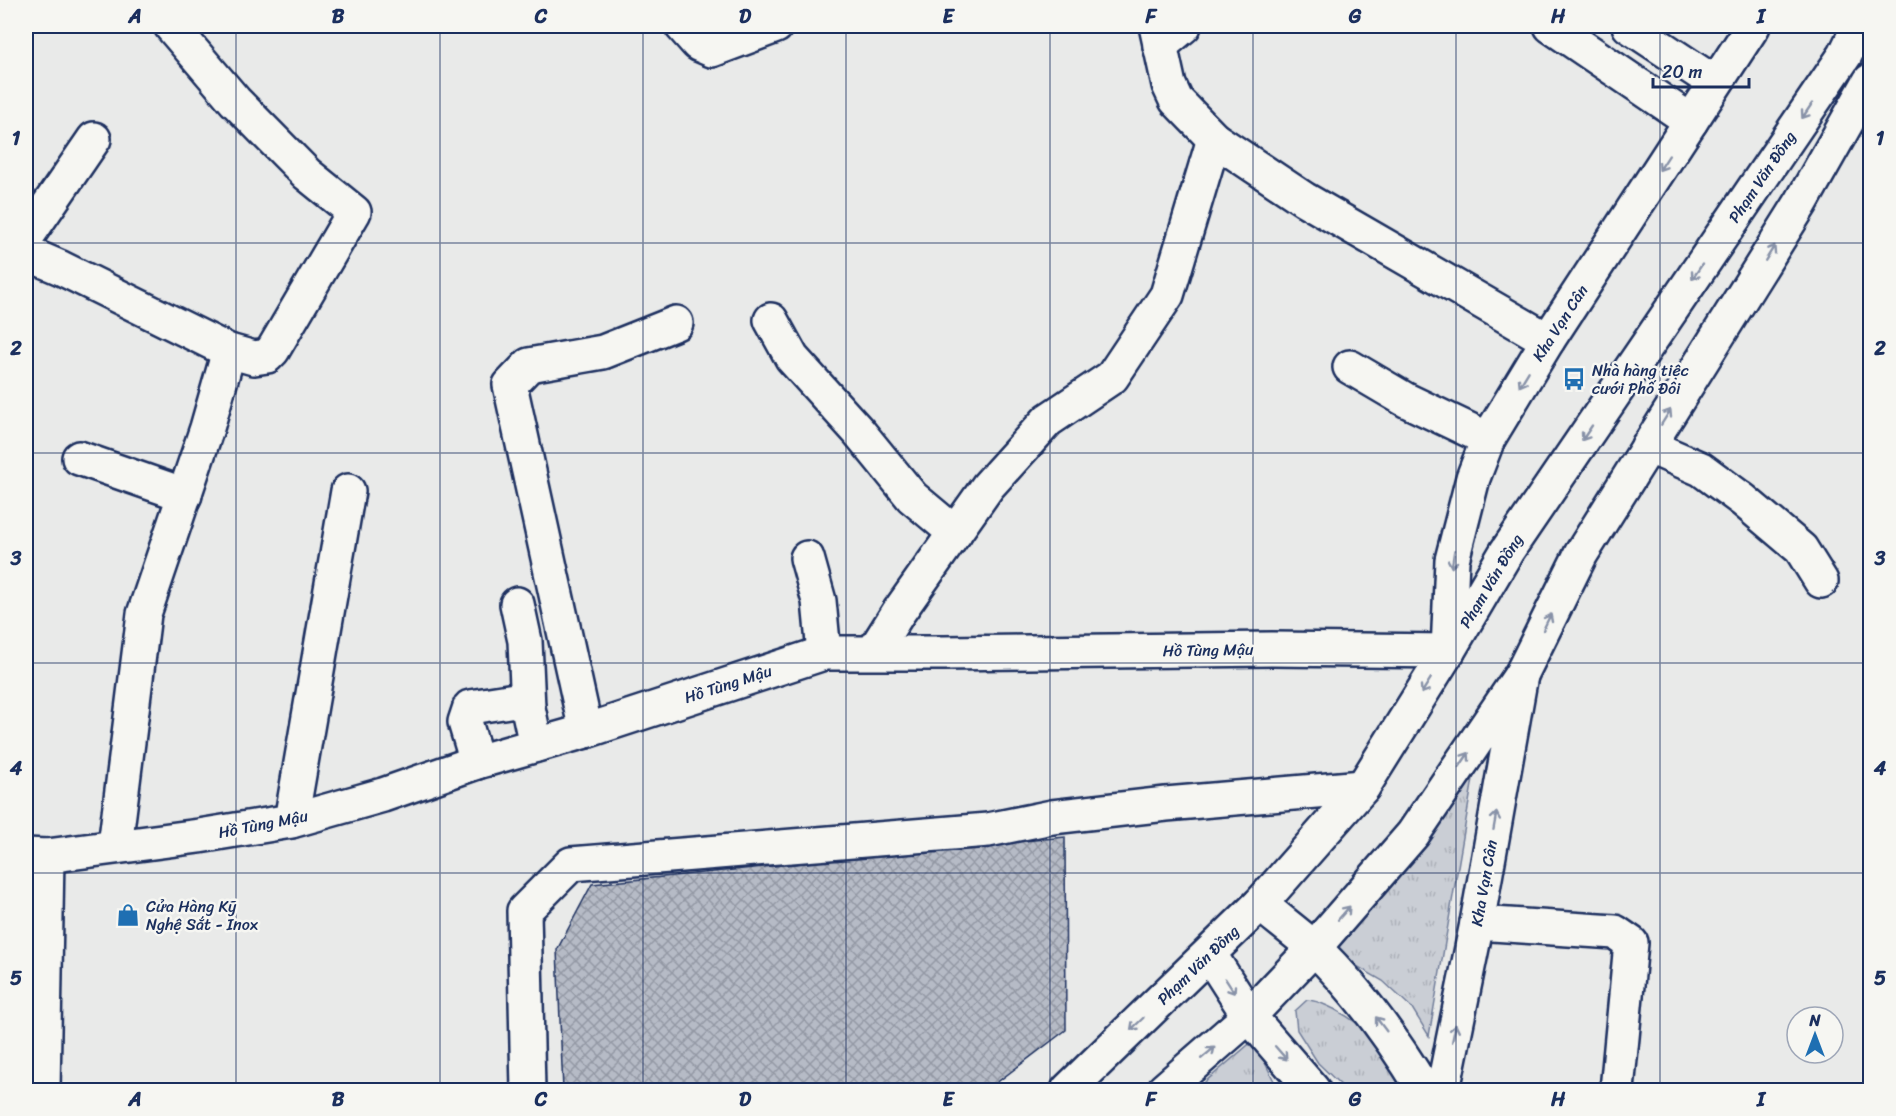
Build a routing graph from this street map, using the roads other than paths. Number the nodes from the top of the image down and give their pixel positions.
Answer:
1 (682, 26) edge
2 (776, 26) edge
3 (1551, 26) edge
4 (1629, 26) edge
5 (1753, 26) edge
6 (1859, 26) edge
7 (187, 32) edge
8 (1167, 32) edge
9 (1870, 81) edge
10 (1715, 83) junction
11 (1691, 121) junction
12 (94, 139) dead end
13 (1214, 139) junction
14 (26, 238) edge
15 (26, 253) edge
16 (771, 320) dead end
17 (676, 323) dead end
18 (1548, 340) junction
19 (229, 351) junction
20 (1350, 368) dead end
21 (1488, 439) junction
22 (1648, 446) junction
23 (80, 458) dead end
24 (348, 491) dead end
25 (185, 495) junction
26 (955, 533) junction
27 (807, 558) dead end
28 (1821, 581) dead end
29 (517, 604) dead end
30 (874, 651) junction
31 (1448, 651) junction
32 (824, 652) junction
33 (1521, 675) junction
34 (528, 708) junction
35 (586, 731) junction
36 (536, 745) junction
37 (477, 762) junction
38 (1363, 787) junction
39 (291, 821) junction
40 (115, 846) junction
41 (36, 856) edge
42 (1260, 904) junction
43 (1478, 923) junction
44 (1314, 948) junction
45 (1210, 955) junction
46 (1249, 1016) junction
47 (43, 1090) edge
48 (528, 1090) edge
49 (1068, 1090) edge
50 (1164, 1090) edge
51 (1313, 1090) edge
52 (1424, 1090) edge
53 (1443, 1090) edge
54 (1617, 1090) edge

1 - 2 main road
3 - 11 main road
4 - 10 main road
5 - 10 main road, Kha Vạn Cân
6 -> 31 main road, Phạm Văn Đồng
7 - 19 main road
8 - 13 main road
22 -> 9 main road
10 - 11 main road, Kha Vạn Cân
11 -> 18 main road, Kha Vạn Cân
12 - 14 main road
13 - 18 main road
13 - 26 main road
15 - 19 main road
16 - 26 main road
17 - 35 main road
18 -> 21 main road, Kha Vạn Cân
19 - 25 main road
20 - 21 main road
21 -> 31 main road, Kha Vạn Cân
22 - 28 main road
33 -> 22 main road
23 - 25 main road
24 - 39 main road
25 - 40 main road
26 - 30 main road
27 - 32 main road
29 - 34 main road
30 - 31 main road, Hồ Tùng Mậu
30 - 32 main road, Hồ Tùng Mậu
31 -> 38 main road, Phạm Văn Đồng
32 - 35 main road, Hồ Tùng Mậu
43 -> 33 main road, Kha Vạn Cân
44 -> 33 main road
34 - 36 main road
34 - 37 main road
35 - 36 main road, Hồ Tùng Mậu
36 - 37 main road, Hồ Tùng Mậu
37 - 39 main road, Hồ Tùng Mậu
38 - 42 main road, Phạm Văn Đồng
38 - 48 main road
39 - 40 main road, Hồ Tùng Mậu
40 - 41 main road, Hồ Tùng Mậu
41 - 47 main road
42 - 44 main road
42 - 45 main road, Phạm Văn Đồng
53 -> 43 main road, Kha Vạn Cân
43 - 54 main road
44 - 46 main road
52 -> 44 main road
45 -> 46 main road
45 -> 49 main road, Phạm Văn Đồng
50 -> 46 main road
46 -> 51 main road

